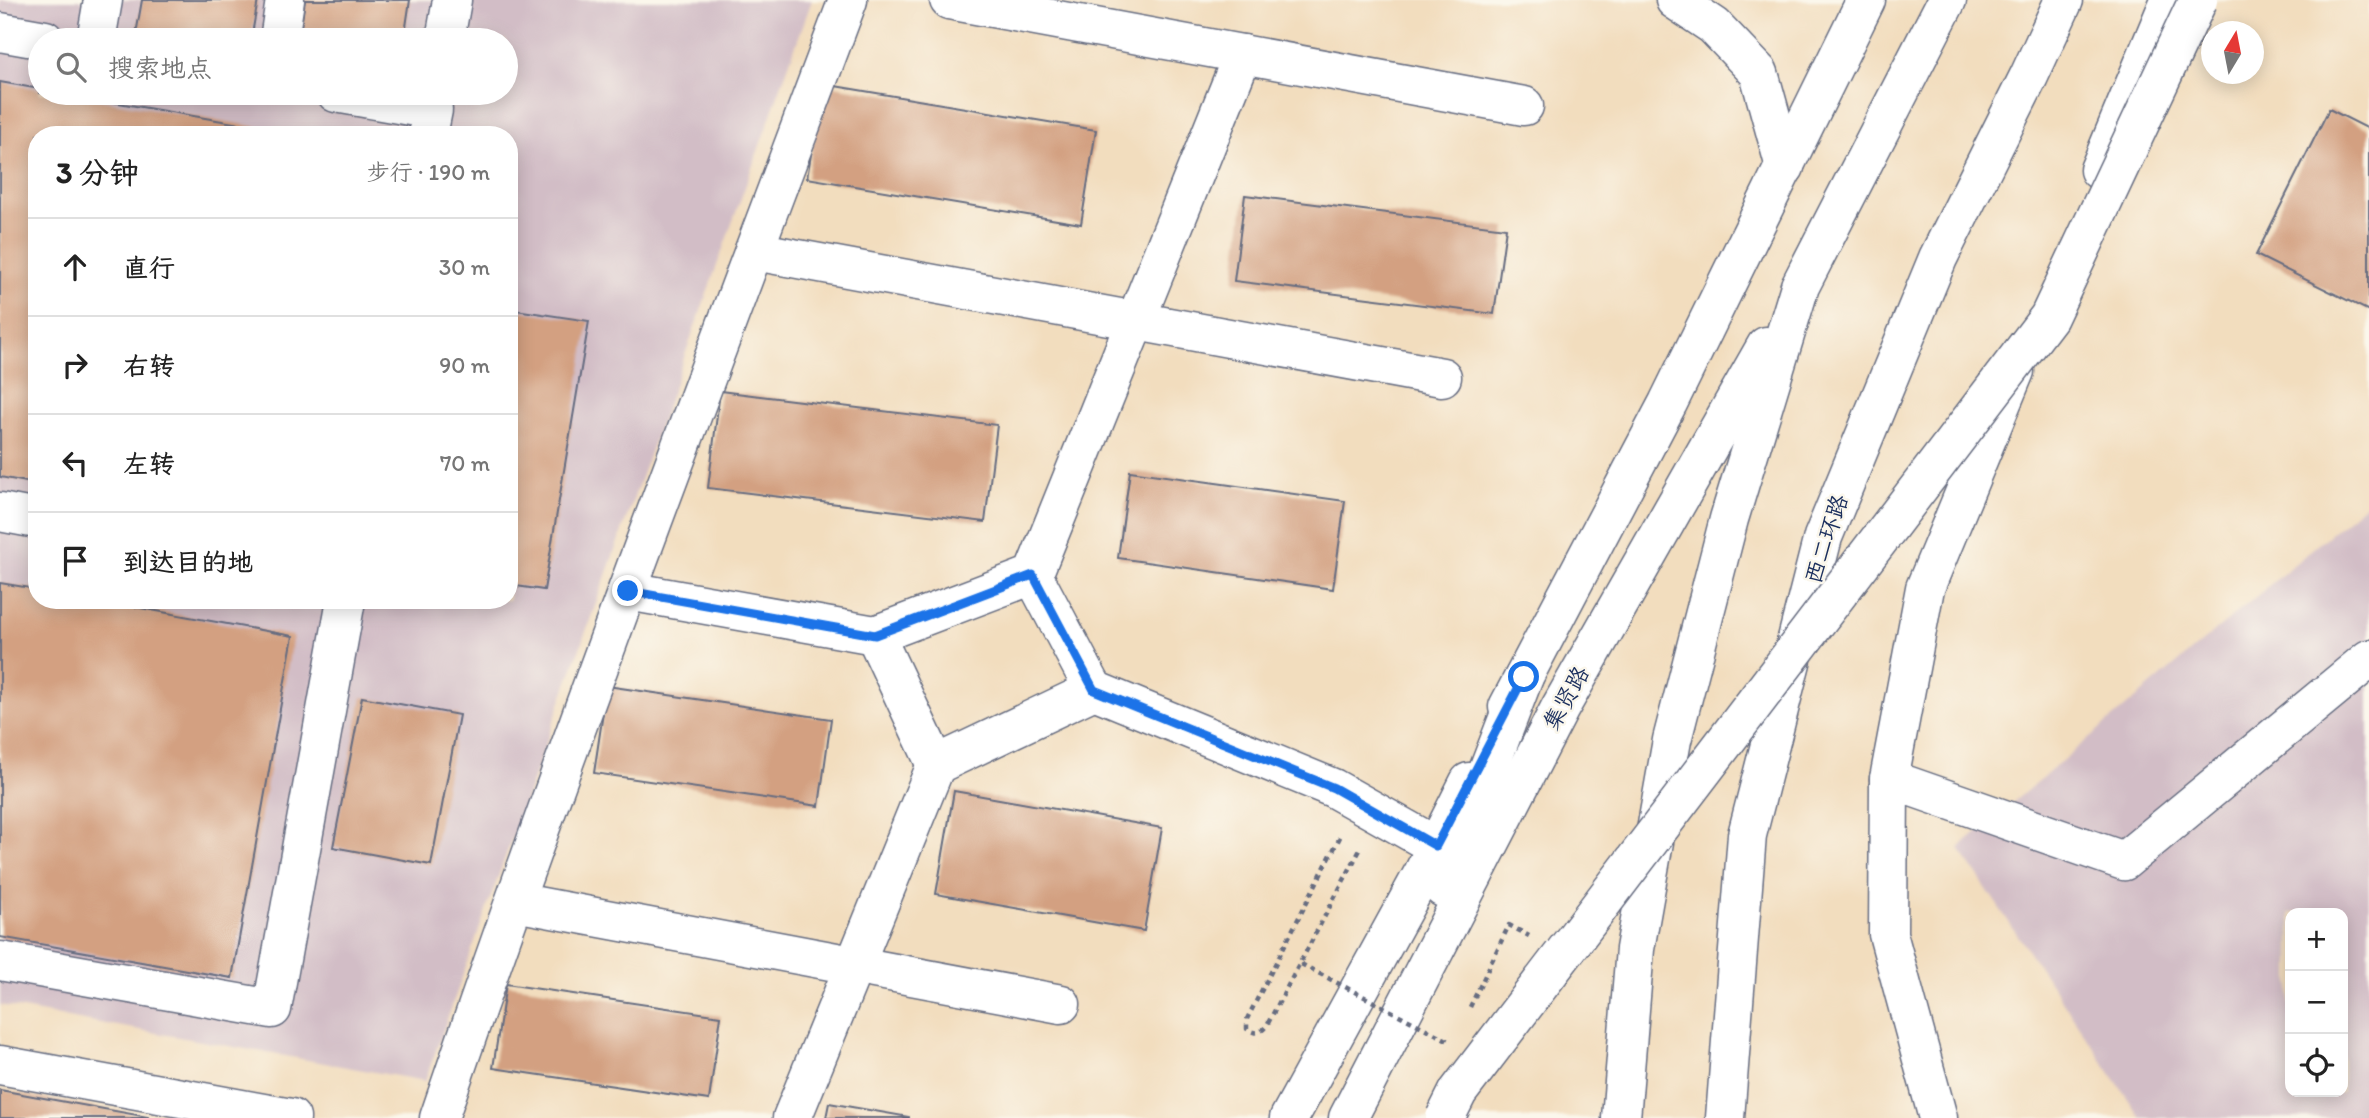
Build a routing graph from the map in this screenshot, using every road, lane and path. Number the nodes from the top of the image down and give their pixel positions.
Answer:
1 (103, 0) edge
2 (285, 0) edge
3 (452, 0) edge
4 (848, 0) edge
5 (949, 0) edge
6 (1675, 0) edge
7 (1866, 0) edge
8 (1947, 0) edge
9 (2064, 0) edge
10 (2170, 0) edge
11 (2198, 0) edge
12 (98, 28) edge
13 (281, 28) edge
14 (447, 28) edge
15 (0, 32) edge
16 (28, 37) edge
17 (1243, 54) junction
18 (394, 105) edge
19 (1524, 106) dead end
20 (432, 113) edge
21 (1785, 167) junction
22 (754, 251) junction
23 (1800, 286) junction
24 (1136, 321) junction
25 (1442, 377) dead end
26 (0, 512) edge
27 (28, 517) edge
28 (1033, 575) junction
29 (628, 591) junction
30 (344, 609) edge
31 (875, 635) junction
32 (2369, 659) edge
33 (1524, 677) junction
34 (1094, 690) junction
35 (936, 765) junction
36 (1889, 779) junction
37 (1364, 841) dead end
38 (1436, 846) junction
39 (1324, 869) dead end
40 (515, 902) junction
41 (1535, 940) dead end
42 (0, 961) edge
43 (1301, 964) junction
44 (854, 965) junction
45 (1061, 1004) dead end
46 (1464, 1019) dead end
47 (1452, 1042) dead end
48 (1378, 1059) junction
49 (0, 1065) edge
50 (1728, 1110) edge
51 (290, 1118) edge
52 (439, 1118) edge
53 (792, 1118) edge
54 (1289, 1118) edge
55 (1348, 1118) edge
56 (1445, 1118) edge
57 (1621, 1118) edge
58 (1938, 1118) edge

1 - 12 main road
2 - 13 main road
3 - 14 main road
4 - 22 main road
5 - 17 main road
6 - 21 main road
7 - 21 main road
8 - 23 main road
9 - 50 main road, 西二环路
10 - 36 main road
11 - 56 main road, bridge
15 - 16 main road
17 - 19 main road
17 - 24 main road
18 - 20 main road
21 - 33 main road
22 - 24 main road
22 - 29 main road
23 - 48 main road, 集贤路
23 - 57 main road
24 - 25 main road
24 - 28 main road
26 - 27 main road
28 - 31 main road
28 - 34 main road
29 - 31 main road
29 - 40 main road
30 - 42 main road
31 - 35 main road
32 - 36 main road
33 - 38 main road
33 - 48 main road
34 - 35 main road
34 - 38 main road
35 - 44 main road
36 - 58 main road
37 - 43 path
38 - 54 main road
39 - 43 path
40 - 44 main road
40 - 52 main road
41 - 46 path
43 - 47 path, bridge
44 - 45 main road
44 - 53 main road
48 - 55 main road, 集贤路
49 - 51 main road

